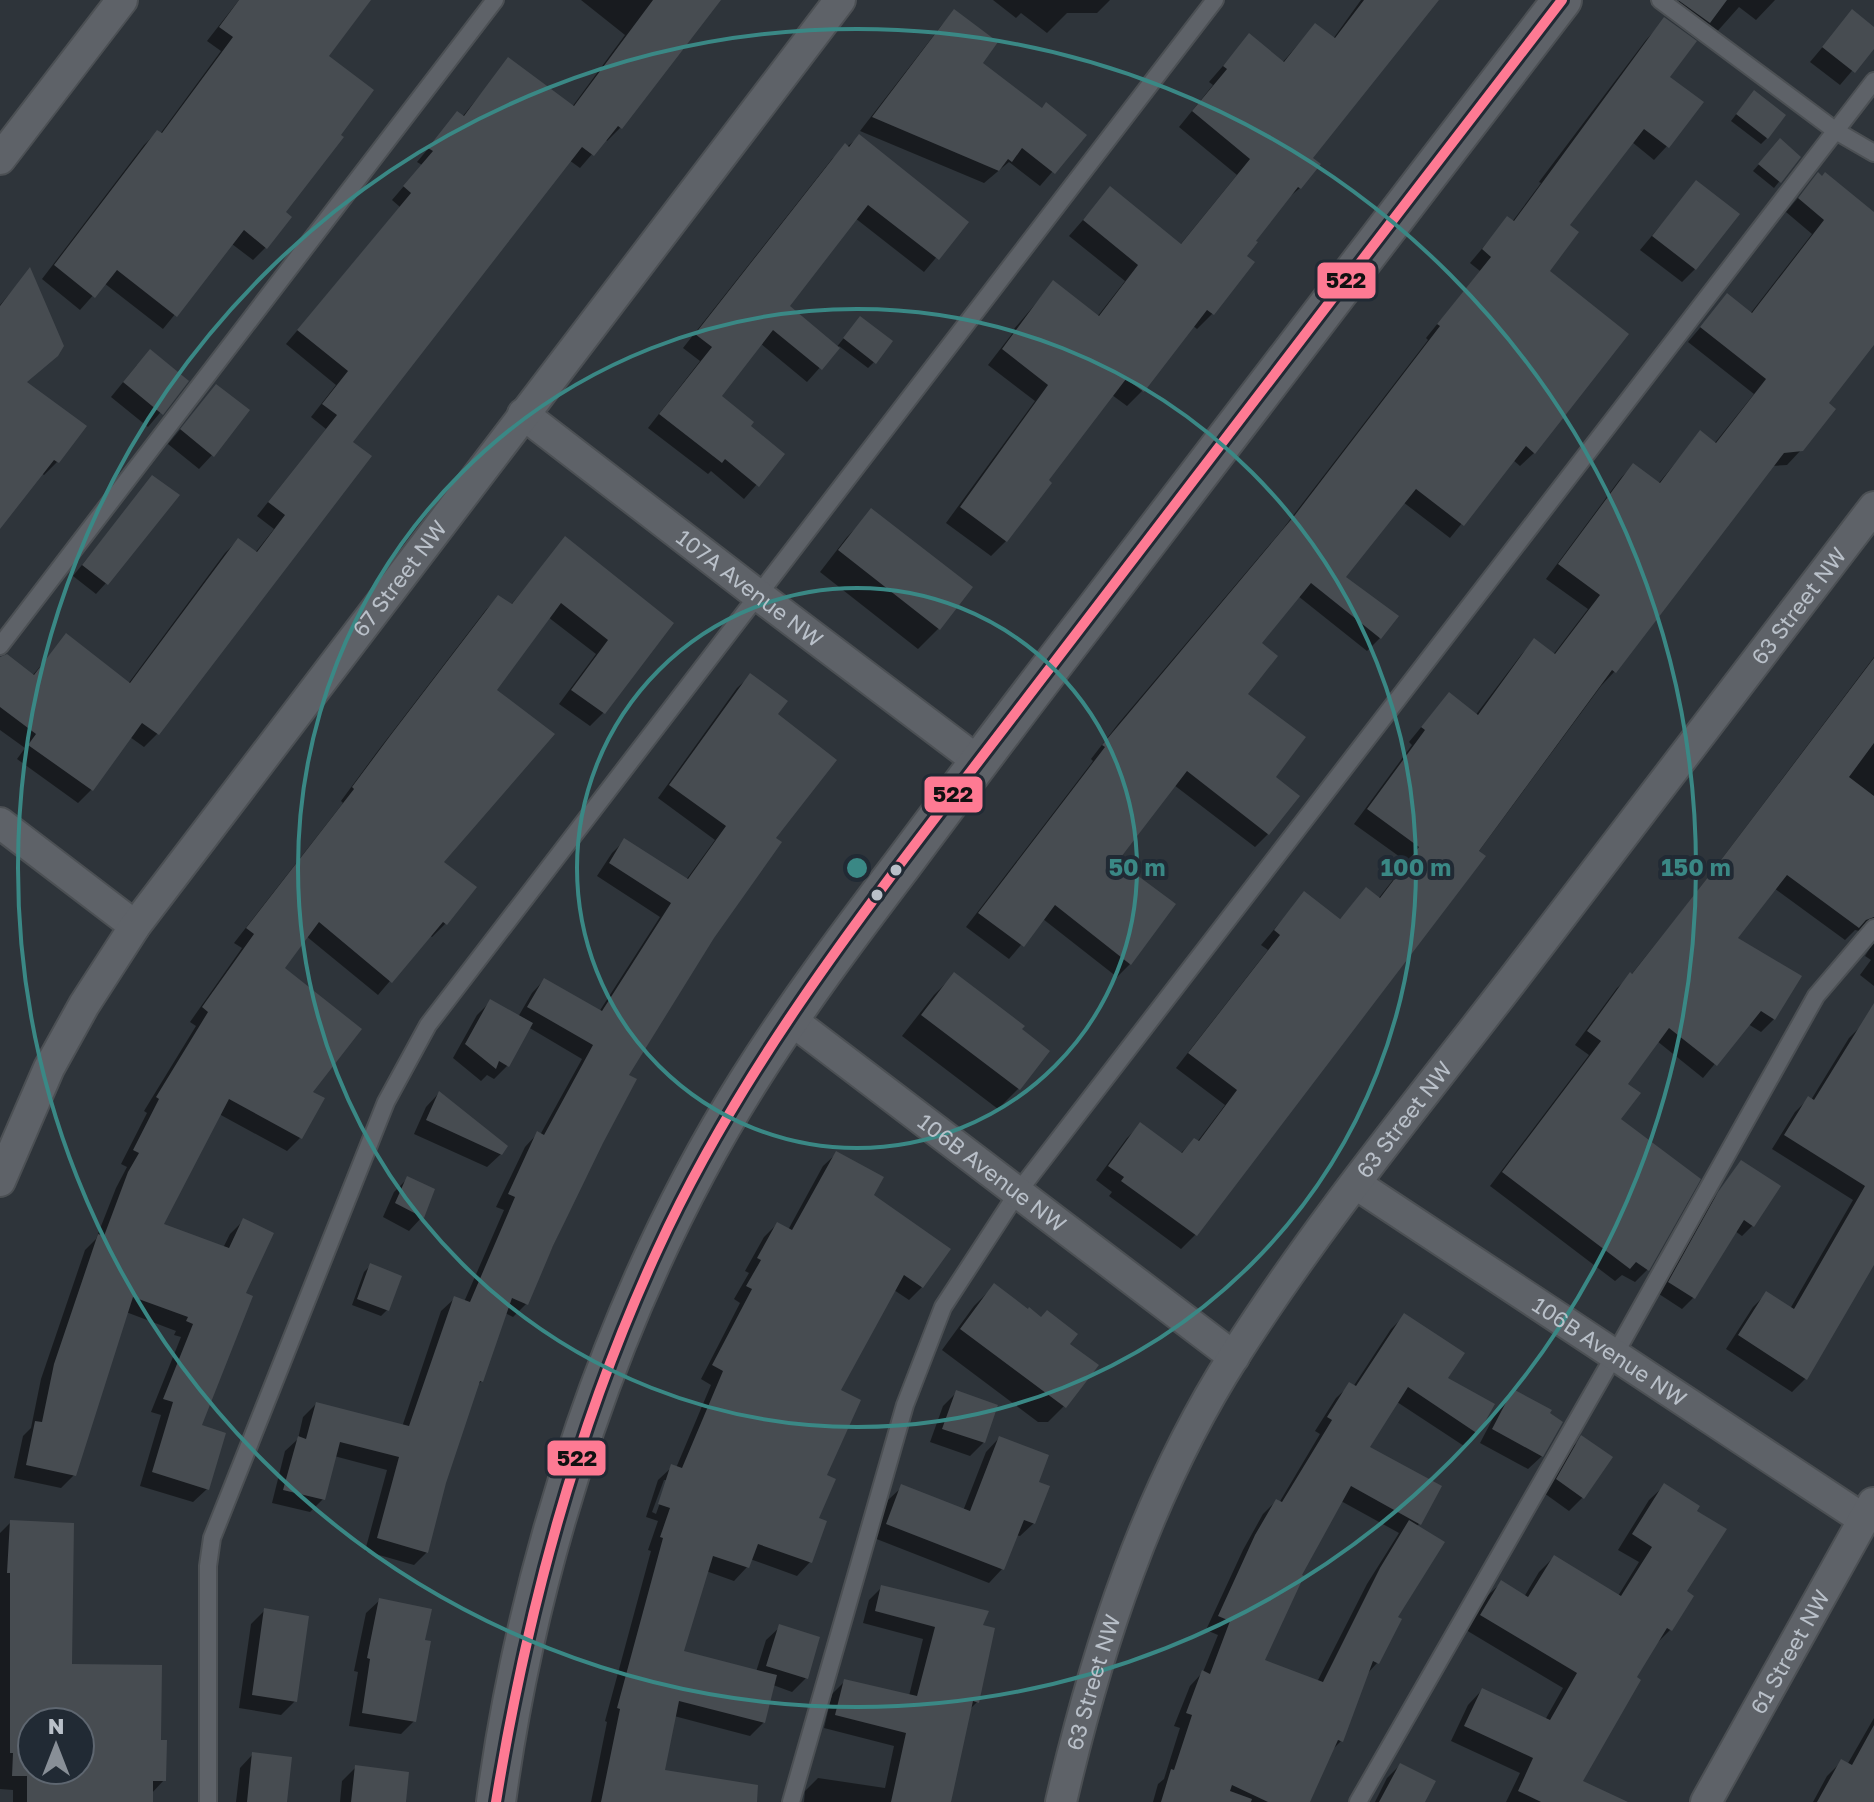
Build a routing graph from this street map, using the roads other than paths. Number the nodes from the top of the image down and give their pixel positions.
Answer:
1 (122, 0) edge
2 (495, 0) edge
3 (840, 0) edge
4 (1215, 0) edge
5 (1562, 0) edge
6 (1660, 0) edge
7 (1874, 81) edge
8 (1836, 131) junction
9 (1874, 153) edge
10 (0, 159) edge
11 (523, 414) junction
12 (1874, 507) edge
13 (758, 595) junction
14 (0, 646) edge
15 (979, 762) junction
16 (0, 823) edge
17 (135, 926) junction
18 (1874, 928) edge
19 (790, 1019) junction
20 (0, 1181) edge
21 (1356, 1184) junction
22 (1018, 1192) junction
23 (1614, 1356) junction
24 (1234, 1357) junction
25 (1869, 1510) edge
26 (208, 1802) edge
27 (496, 1802) edge
28 (791, 1802) edge
29 (1061, 1802) edge
30 (1358, 1802) edge
31 (1706, 1802) edge

1 - 10 street
2 - 14 lane
3 - 11 street, 67 Street NW
4 - 13 lane
5 - 15 street
6 - 8 lane
7 - 8 lane
8 - 9 lane
8 - 22 lane
11 - 13 street, 107A Avenue NW
11 - 17 street, 67 Street NW
12 - 21 street, 63 Street NW
13 - 15 street, 107A Avenue NW
13 - 26 lane
15 - 19 street
16 - 17 street
17 - 20 street, 67 Street NW
18 - 23 lane
19 - 22 street, 106B Avenue NW
19 - 27 street
21 - 23 street, 106B Avenue NW
21 - 24 street, 63 Street NW
22 - 24 street, 106B Avenue NW
22 - 28 lane
23 - 25 street, 106B Avenue NW
23 - 30 lane
24 - 29 street, 63 Street NW
25 - 31 street, 61 Street NW

